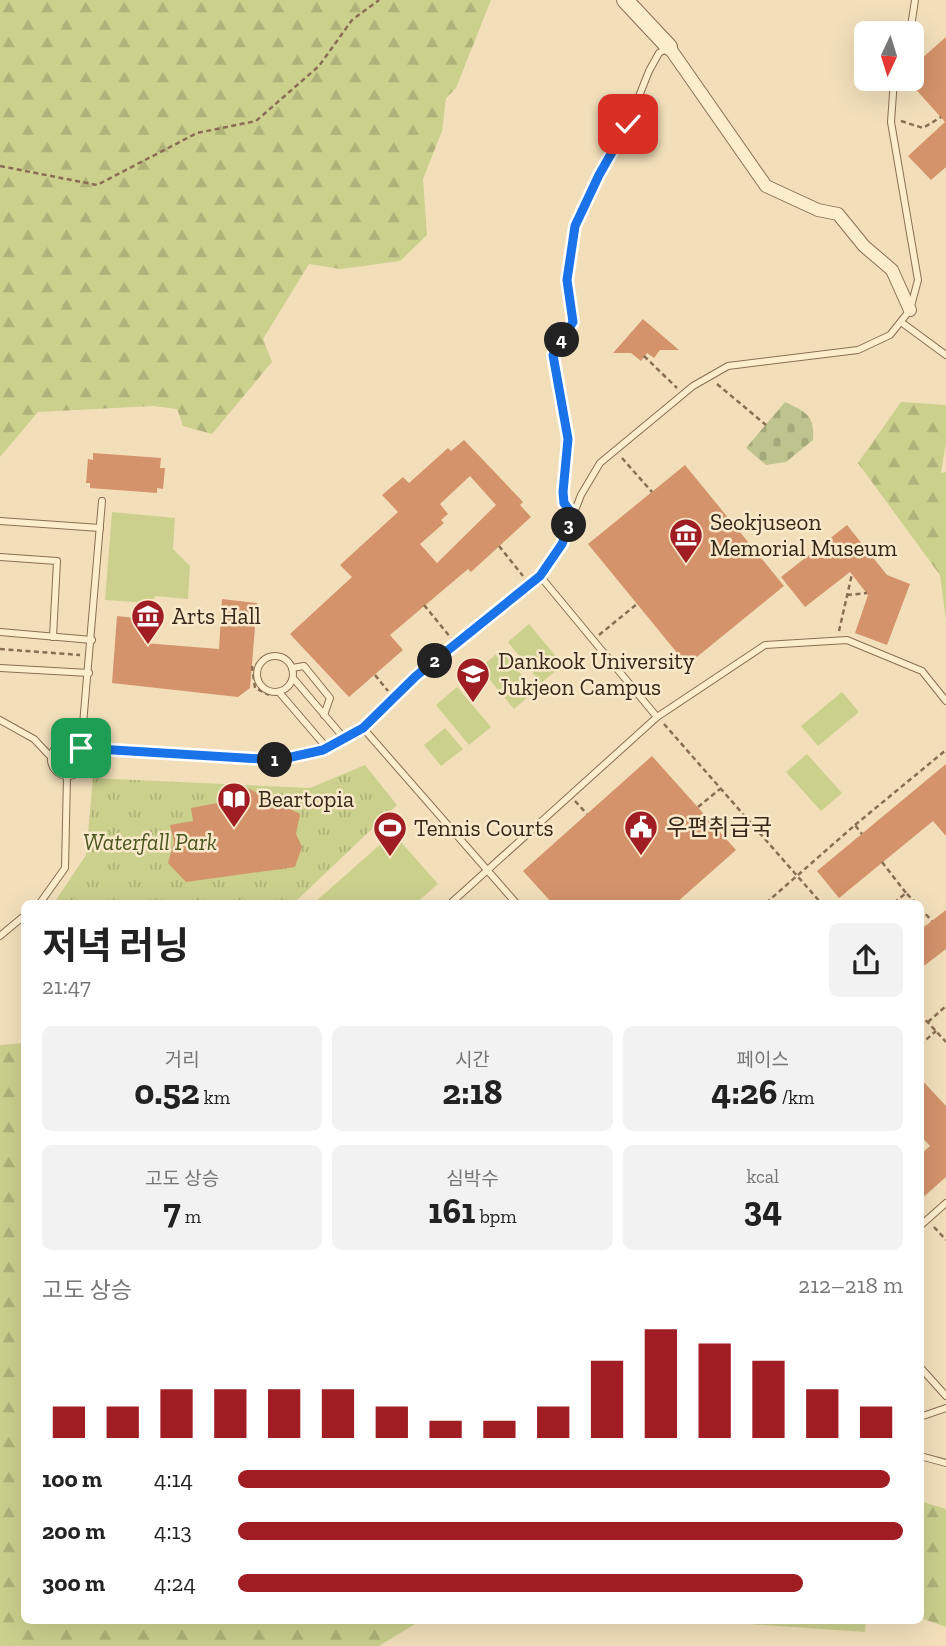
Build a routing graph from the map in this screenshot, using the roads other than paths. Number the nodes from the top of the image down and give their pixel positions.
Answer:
1 (625, 0) edge
2 (923, 0) edge
3 (915, 1) edge
4 (912, 21) edge
5 (669, 47) junction
6 (893, 91) edge
7 (910, 310) junction
8 (901, 322) junction
9 (946, 355) edge
10 (102, 501) dead end
11 (573, 515) junction
12 (0, 521) edge
13 (100, 528) junction
14 (0, 556) edge
15 (540, 576) junction
16 (0, 632) edge
17 (53, 637) junction
18 (92, 640) junction
19 (0, 668) edge
20 (292, 668) junction
21 (89, 673) junction
22 (293, 678) junction
23 (279, 692) junction
24 (946, 701) edge
25 (324, 715) junction
26 (657, 716) junction
27 (0, 720) edge
28 (363, 728) junction
29 (344, 738) junction
30 (81, 748) junction
31 (327, 748) junction
32 (51, 757) junction
33 (67, 777) junction
34 (487, 870) junction
35 (42, 900) edge
36 (455, 900) edge
37 (513, 900) edge
38 (21, 918) edge
39 (0, 936) edge
40 (946, 1203) edge
41 (924, 1223) edge
42 (924, 1371) edge
43 (946, 1396) edge
44 (946, 1408) edge
45 (924, 1416) edge
46 (924, 1457) edge
47 (946, 1463) edge

1 - 5 street
2 - 3 lane
3 - 4 lane
5 - 7 street
5 - 11 lane
6 - 7 lane
7 - 8 lane
8 - 9 lane
8 - 11 lane
10 - 13 lane
11 - 15 lane
12 - 13 lane
13 - 18 lane
14 - 17 lane
15 - 26 lane
15 - 28 lane
16 - 17 lane
17 - 18 lane
18 - 21 lane
19 - 21 lane
20 - 22 lane
20 - 23 lane
20 - 25 lane
21 - 30 lane
22 - 23 lane
22 - 25 lane
23 - 31 lane
24 - 26 lane
25 - 29 lane
26 - 34 lane
27 - 32 lane
28 - 29 lane
28 - 34 lane
29 - 31 lane
30 - 31 lane
30 - 32 lane
30 - 33 lane
32 - 33 lane
33 - 35 lane
34 - 36 lane
34 - 37 lane
38 - 39 lane
40 - 41 lane
42 - 43 lane
44 - 45 lane
46 - 47 lane

